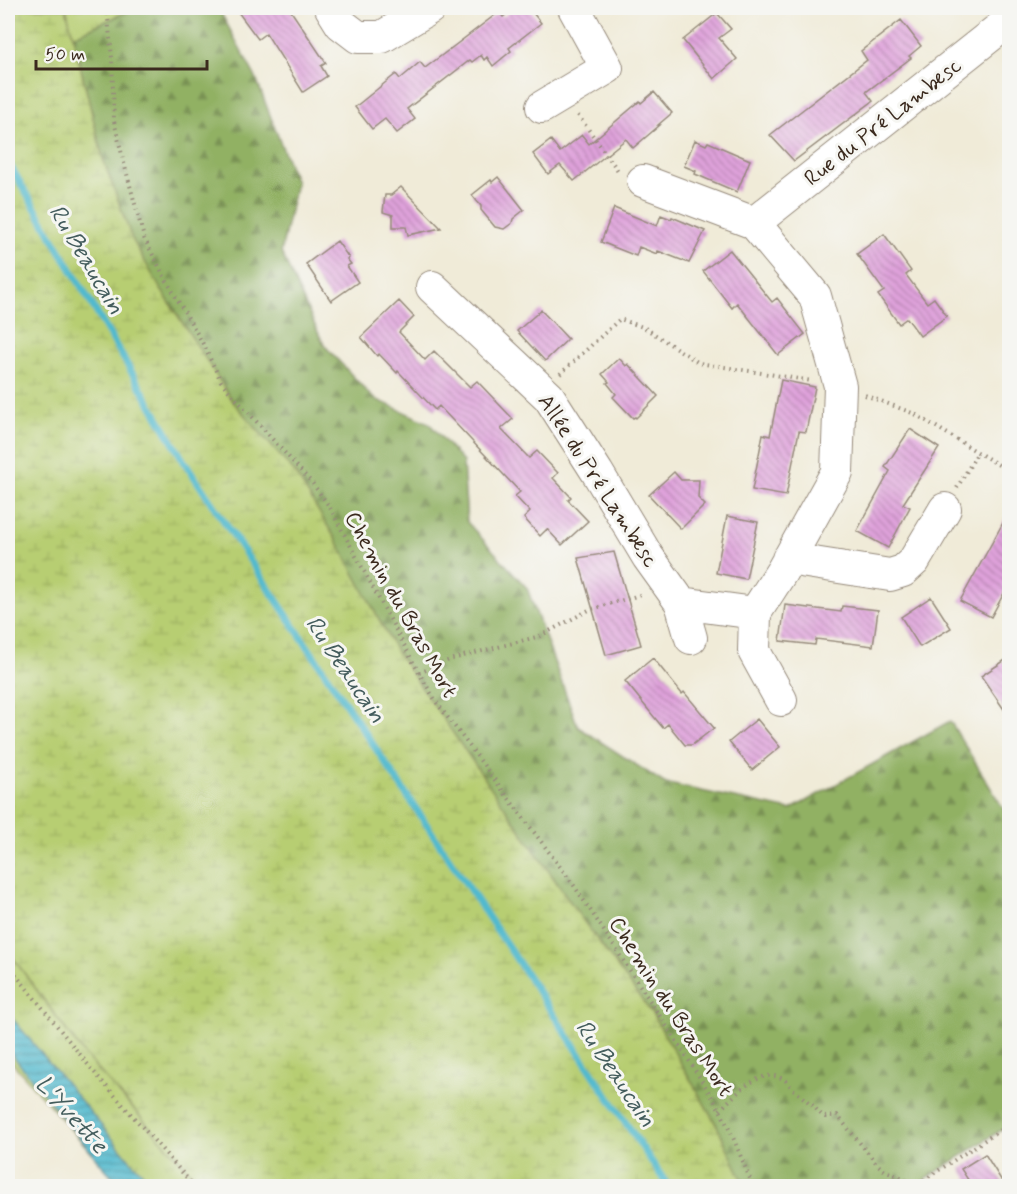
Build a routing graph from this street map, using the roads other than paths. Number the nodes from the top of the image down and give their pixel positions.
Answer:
1 (332, 8) edge
2 (430, 8) edge
3 (574, 8) edge
4 (1010, 20) edge
5 (553, 101) road end
6 (643, 181) road end
7 (754, 223) junction
8 (432, 287) dead end
9 (945, 509) road end
10 (788, 559) junction
11 (675, 595) junction
12 (755, 613) junction
13 (691, 638) dead end
14 (781, 700) dead end

1 - 2 street
3 - 5 street
4 - 7 street, Rue du Pré Lambesc
6 - 7 street
7 - 10 street
8 - 11 street, Allée du Pré Lambesc
9 - 10 street
10 - 12 street
11 - 12 street
11 - 13 street, Allée du Pré Lambesc
12 - 14 street

